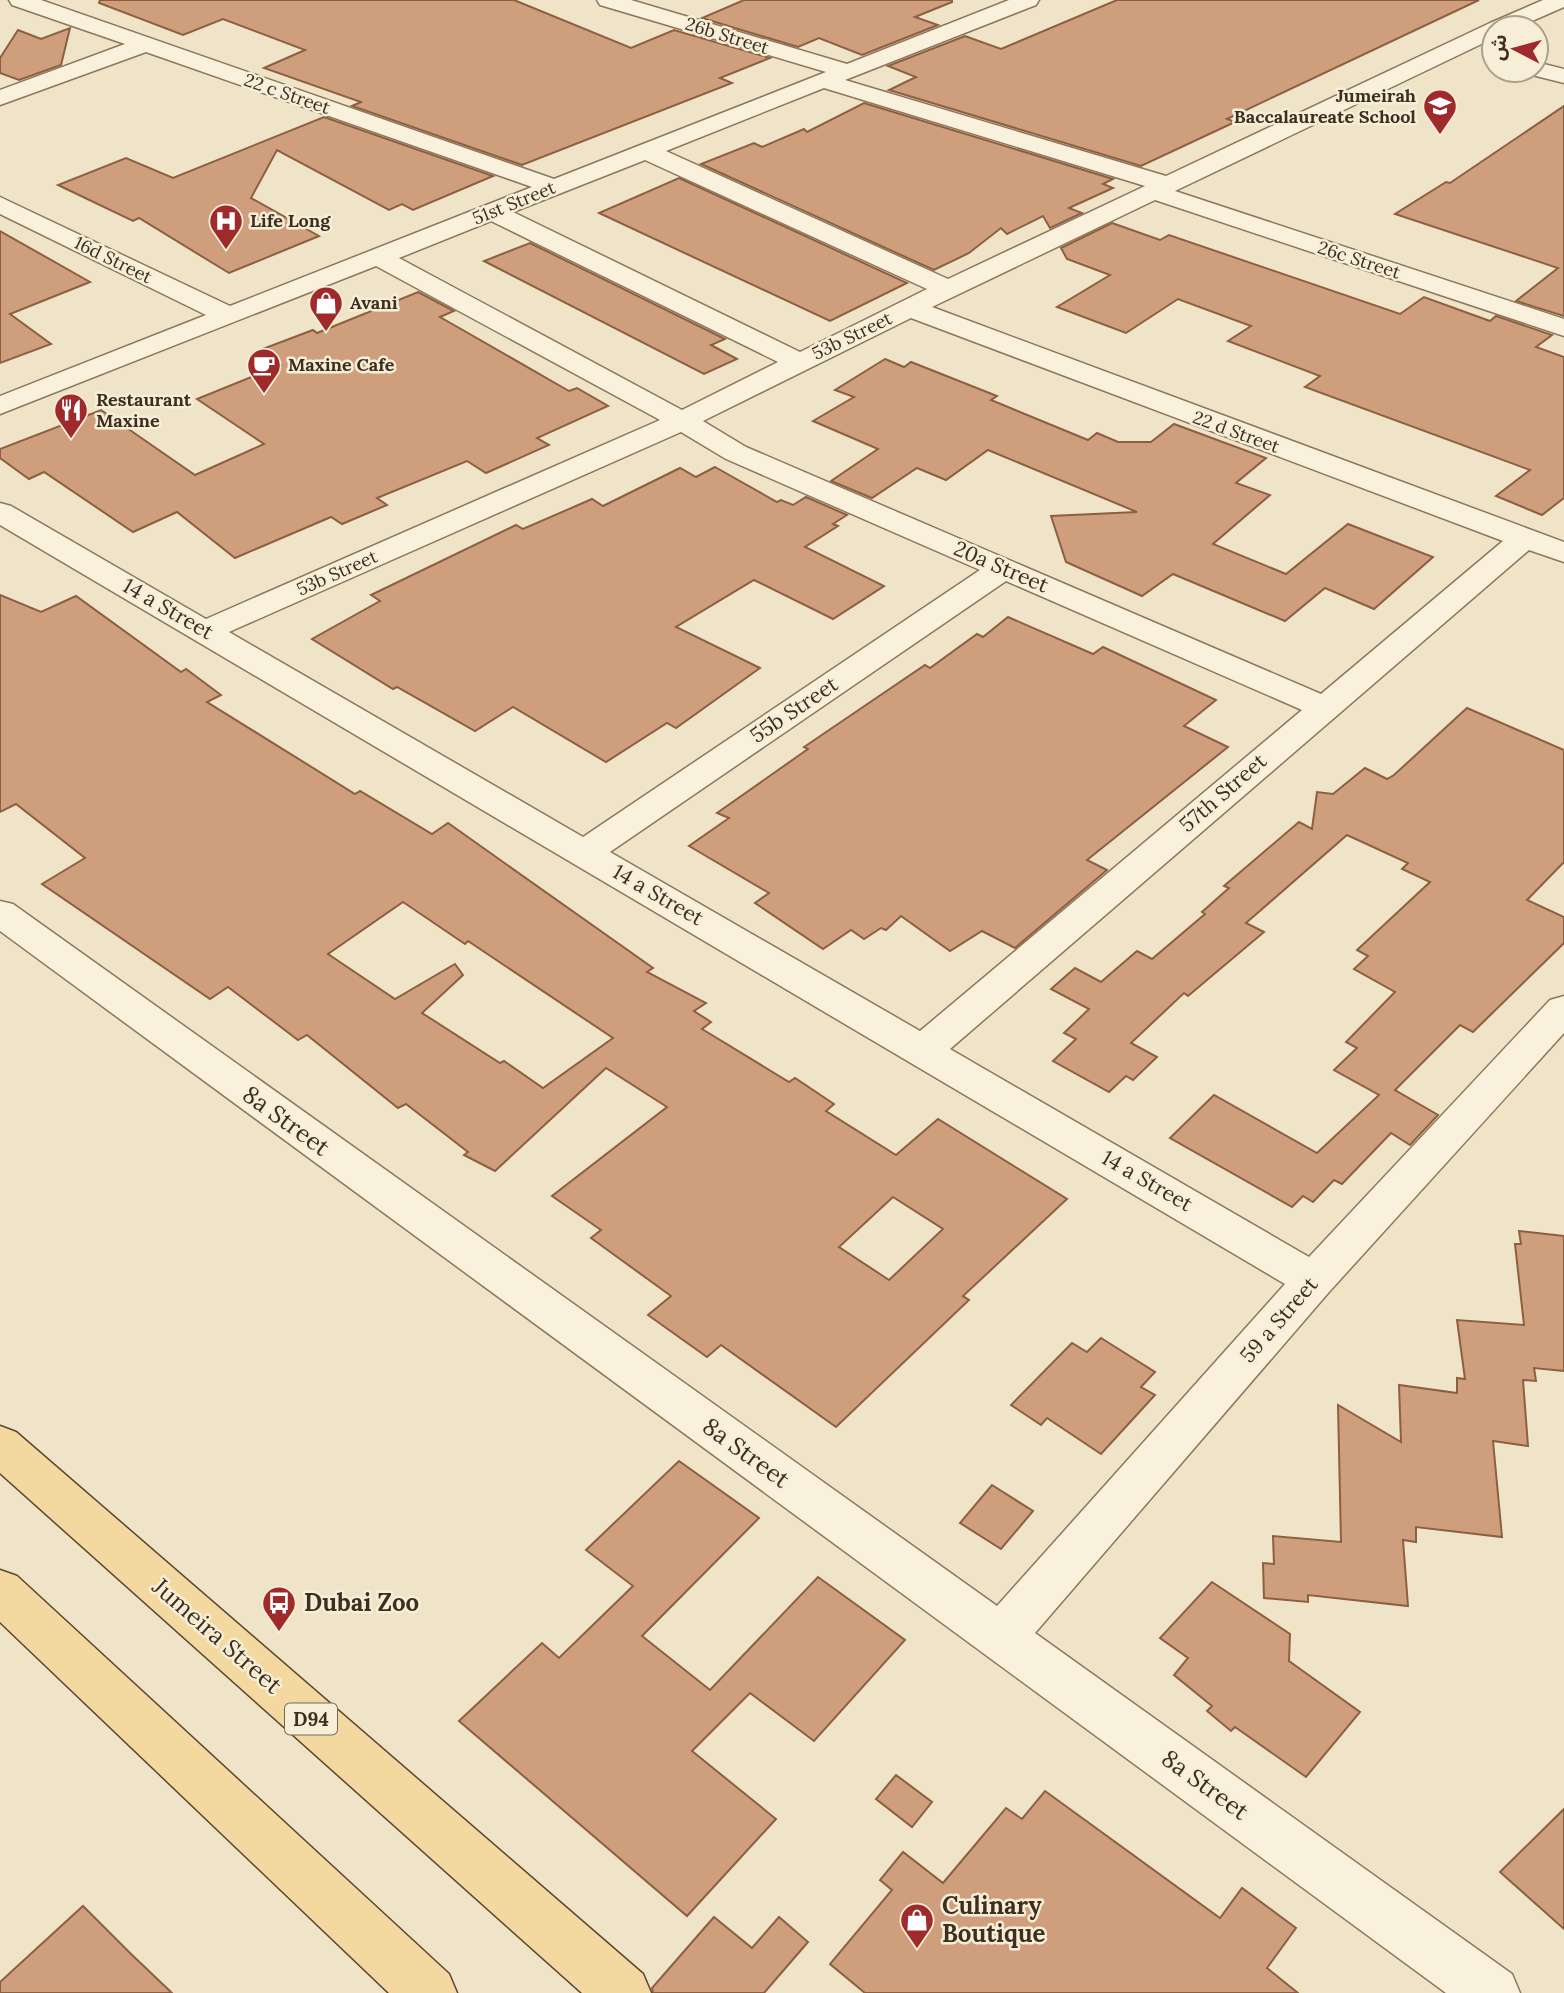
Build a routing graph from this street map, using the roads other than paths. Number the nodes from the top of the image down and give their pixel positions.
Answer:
1 (608, 0) edge
2 (1028, 0) edge
3 (27, 1) edge
4 (1553, 2) edge
5 (644, 4) edge
6 (1528, 14) edge
7 (1480, 36) edge
8 (144, 45) junction
9 (1454, 48) junction
10 (1480, 54) edge
11 (835, 76) junction
12 (0, 98) edge
13 (646, 152) junction
14 (554, 187) junction
15 (1161, 188) junction
16 (0, 204) edge
17 (493, 212) junction
18 (378, 257) junction
19 (948, 289) junction
20 (910, 308) junction
21 (227, 315) junction
22 (1564, 328) edge
23 (799, 362) junction
24 (0, 406) edge
25 (682, 421) junction
26 (0, 512) edge
27 (1525, 538) junction
28 (1564, 553) edge
29 (1004, 568) junction
30 (205, 631) junction
31 (1323, 707) junction
32 (585, 852) junction
33 (0, 914) edge
34 (1564, 1009) edge
35 (923, 1050) junction
36 (1314, 1280) junction
37 (0, 1445) edge
38 (0, 1591) edge
39 (1001, 1637) junction
40 (429, 1993) edge
41 (623, 1993) edge
42 (1492, 1993) edge

1 - 5 street, 26b Street
2 - 11 street, 51st Street
3 - 8 street, 22 c Street
4 - 6 street, 53b Street
5 - 11 street, 26b Street
7 - 9 street, 53b Street
8 - 12 street
8 - 14 street, 22 c Street
9 - 10 street
9 - 15 street, 53b Street
11 - 13 street, 51st Street
11 - 15 street, 26b Street
13 - 14 street, 51st Street
13 - 19 street
14 - 17 street, 51st Street
15 - 19 street, 53b Street
15 - 22 street, 26c Street
16 - 21 street, 16d Street
17 - 18 street, 51st Street
17 - 23 street
18 - 21 street, 51st Street
18 - 25 street, 20a Street
19 - 20 street, 53b Street
20 - 23 street, 53b Street
20 - 27 street, 22 d Street
21 - 24 street, 51st Street
23 - 25 street, 53b Street
25 - 29 street, 20a Street
25 - 30 street, 53b Street
26 - 30 street, 14 a Street
27 - 28 street, 22 d Street
27 - 31 street, 57th Street
29 - 31 street, 20a Street
29 - 32 street, 55b Street
30 - 32 street, 14 a Street
31 - 35 street, 57th Street
32 - 35 street, 14 a Street
33 - 39 street, 8a Street
34 - 36 street, 59 a Street
35 - 36 street, 14 a Street
36 - 39 street, 59 a Street
37 - 41 main road, Jumeira Street / D94
38 - 40 main road
39 - 42 street, 8a Street

